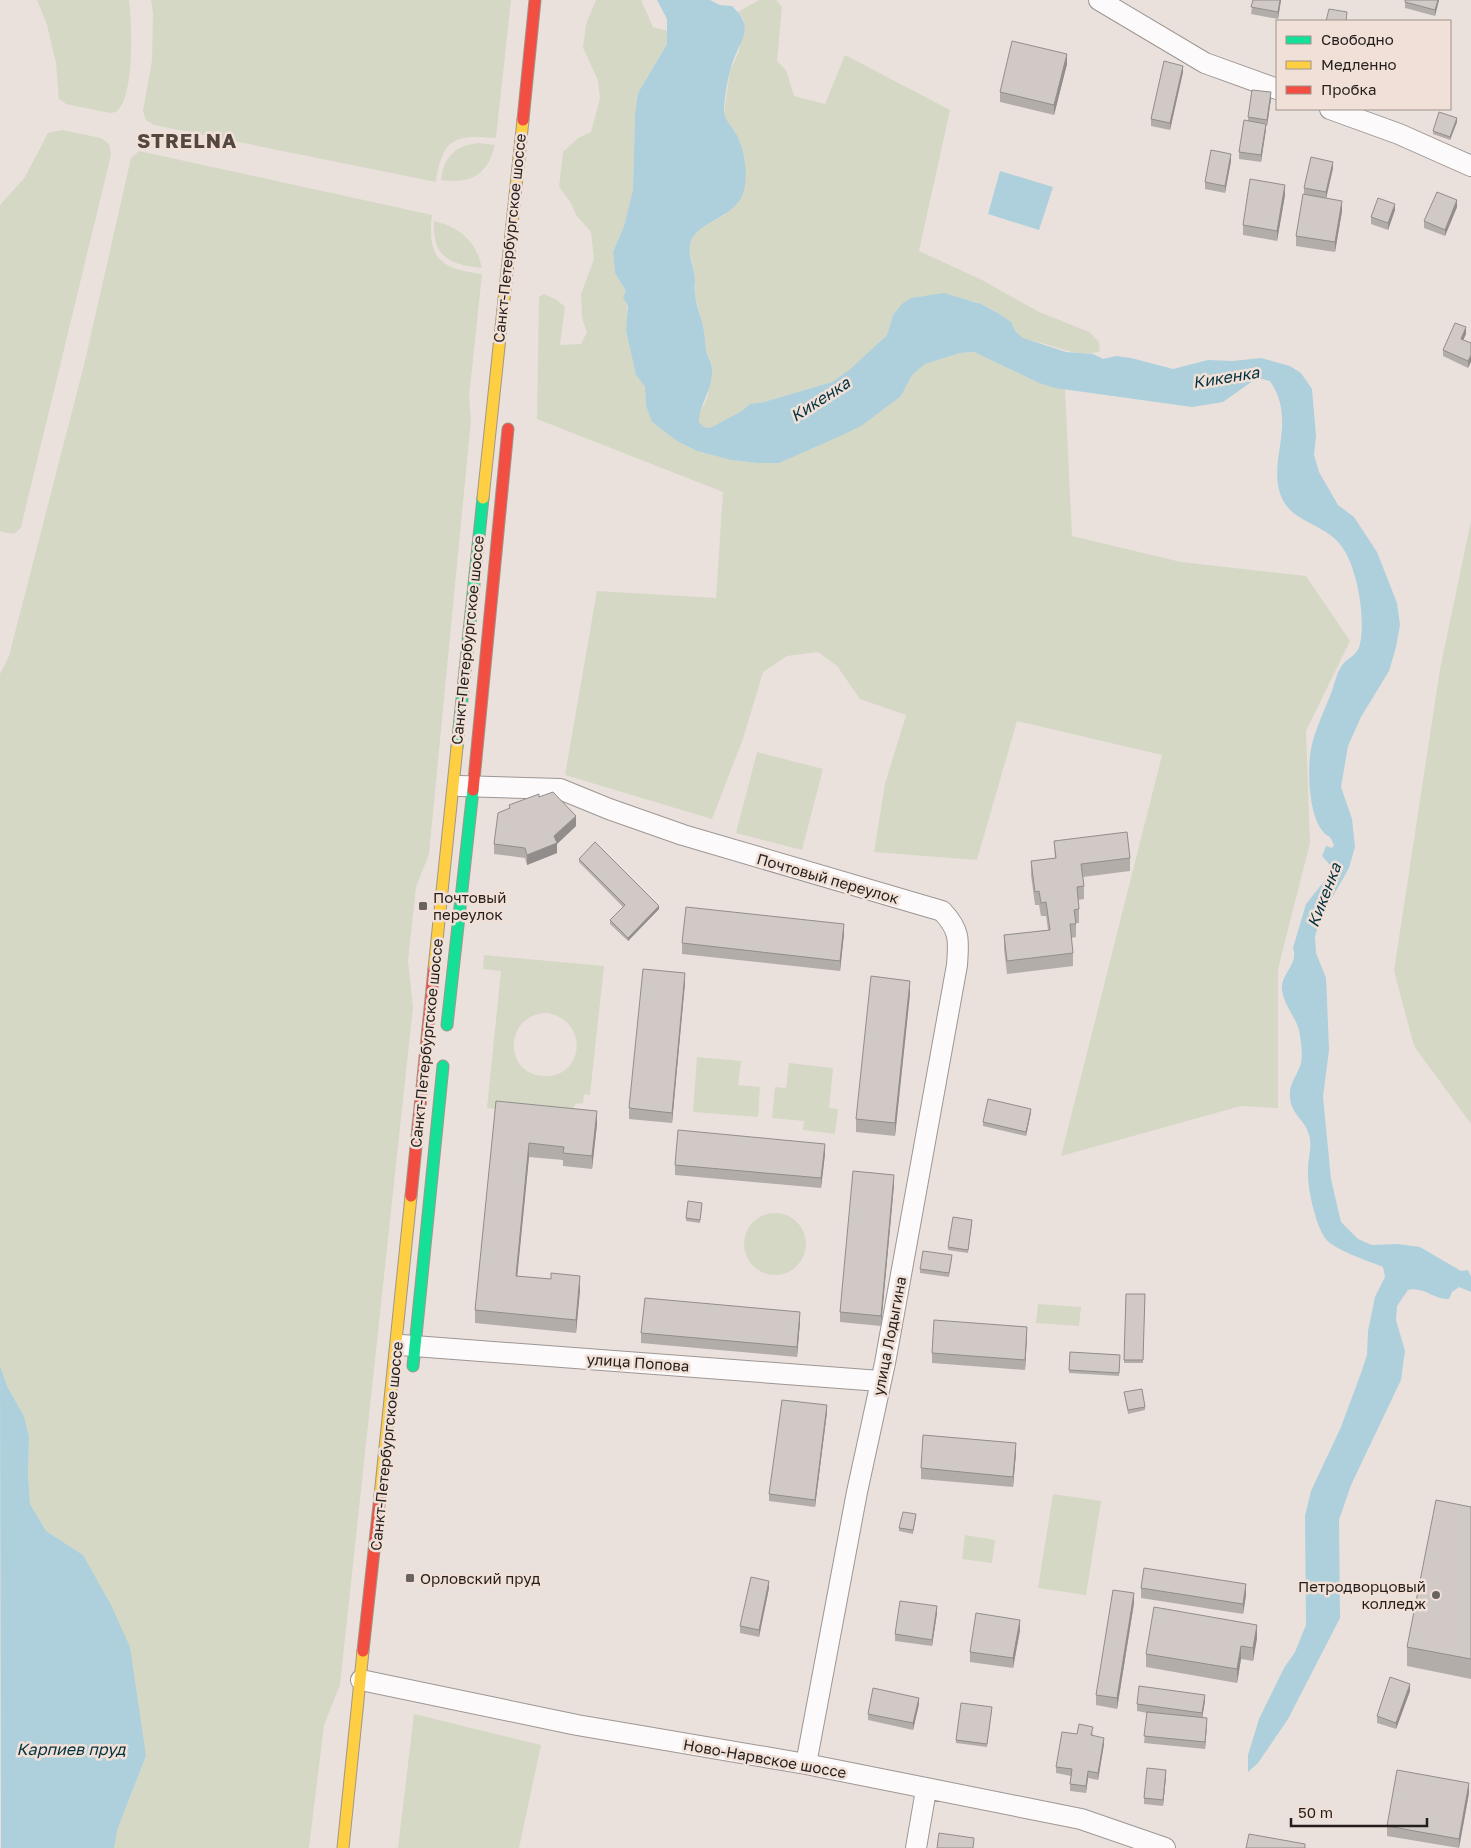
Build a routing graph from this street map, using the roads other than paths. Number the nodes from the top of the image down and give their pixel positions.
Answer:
1 (534, 0) edge
2 (1099, 0) edge
3 (1276, 89) edge
4 (1333, 110) edge
5 (1471, 166) edge
6 (509, 414) dead end
7 (463, 786) junction
8 (942, 912) joint
9 (445, 1038) dead end
10 (444, 1058) dead end
11 (406, 1345) junction
12 (412, 1374) dead end
13 (880, 1381) junction
14 (375, 1682) junction
15 (806, 1764) junction
16 (926, 1790) junction
17 (343, 1848) edge
18 (916, 1848) edge
19 (1165, 1848) edge

1 - 7 main road, Санкт-Петербургское шоссе
2 - 3 street
4 - 5 street
6 - 7 main road, Санкт-Петербургское шоссе
7 - 8 street, Почтовый переулок
7 - 9 main road, Санкт-Петербургское шоссе
7 - 11 main road, Санкт-Петербургское шоссе
8 - 13 street, улица Лодыгина
10 - 11 main road, Санкт-Петербургское шоссе
11 - 12 main road, Санкт-Петербургское шоссе
11 - 13 street, улица Попова
11 - 14 main road, Санкт-Петербургское шоссе
13 - 15 street, улица Лодыгина
14 - 15 street, Ново-Нарвское шоссе
14 - 17 main road, Санкт-Петербургское шоссе
15 - 16 street, Ново-Нарвское шоссе
16 - 18 street
16 - 19 street, Ново-Нарвское шоссе

